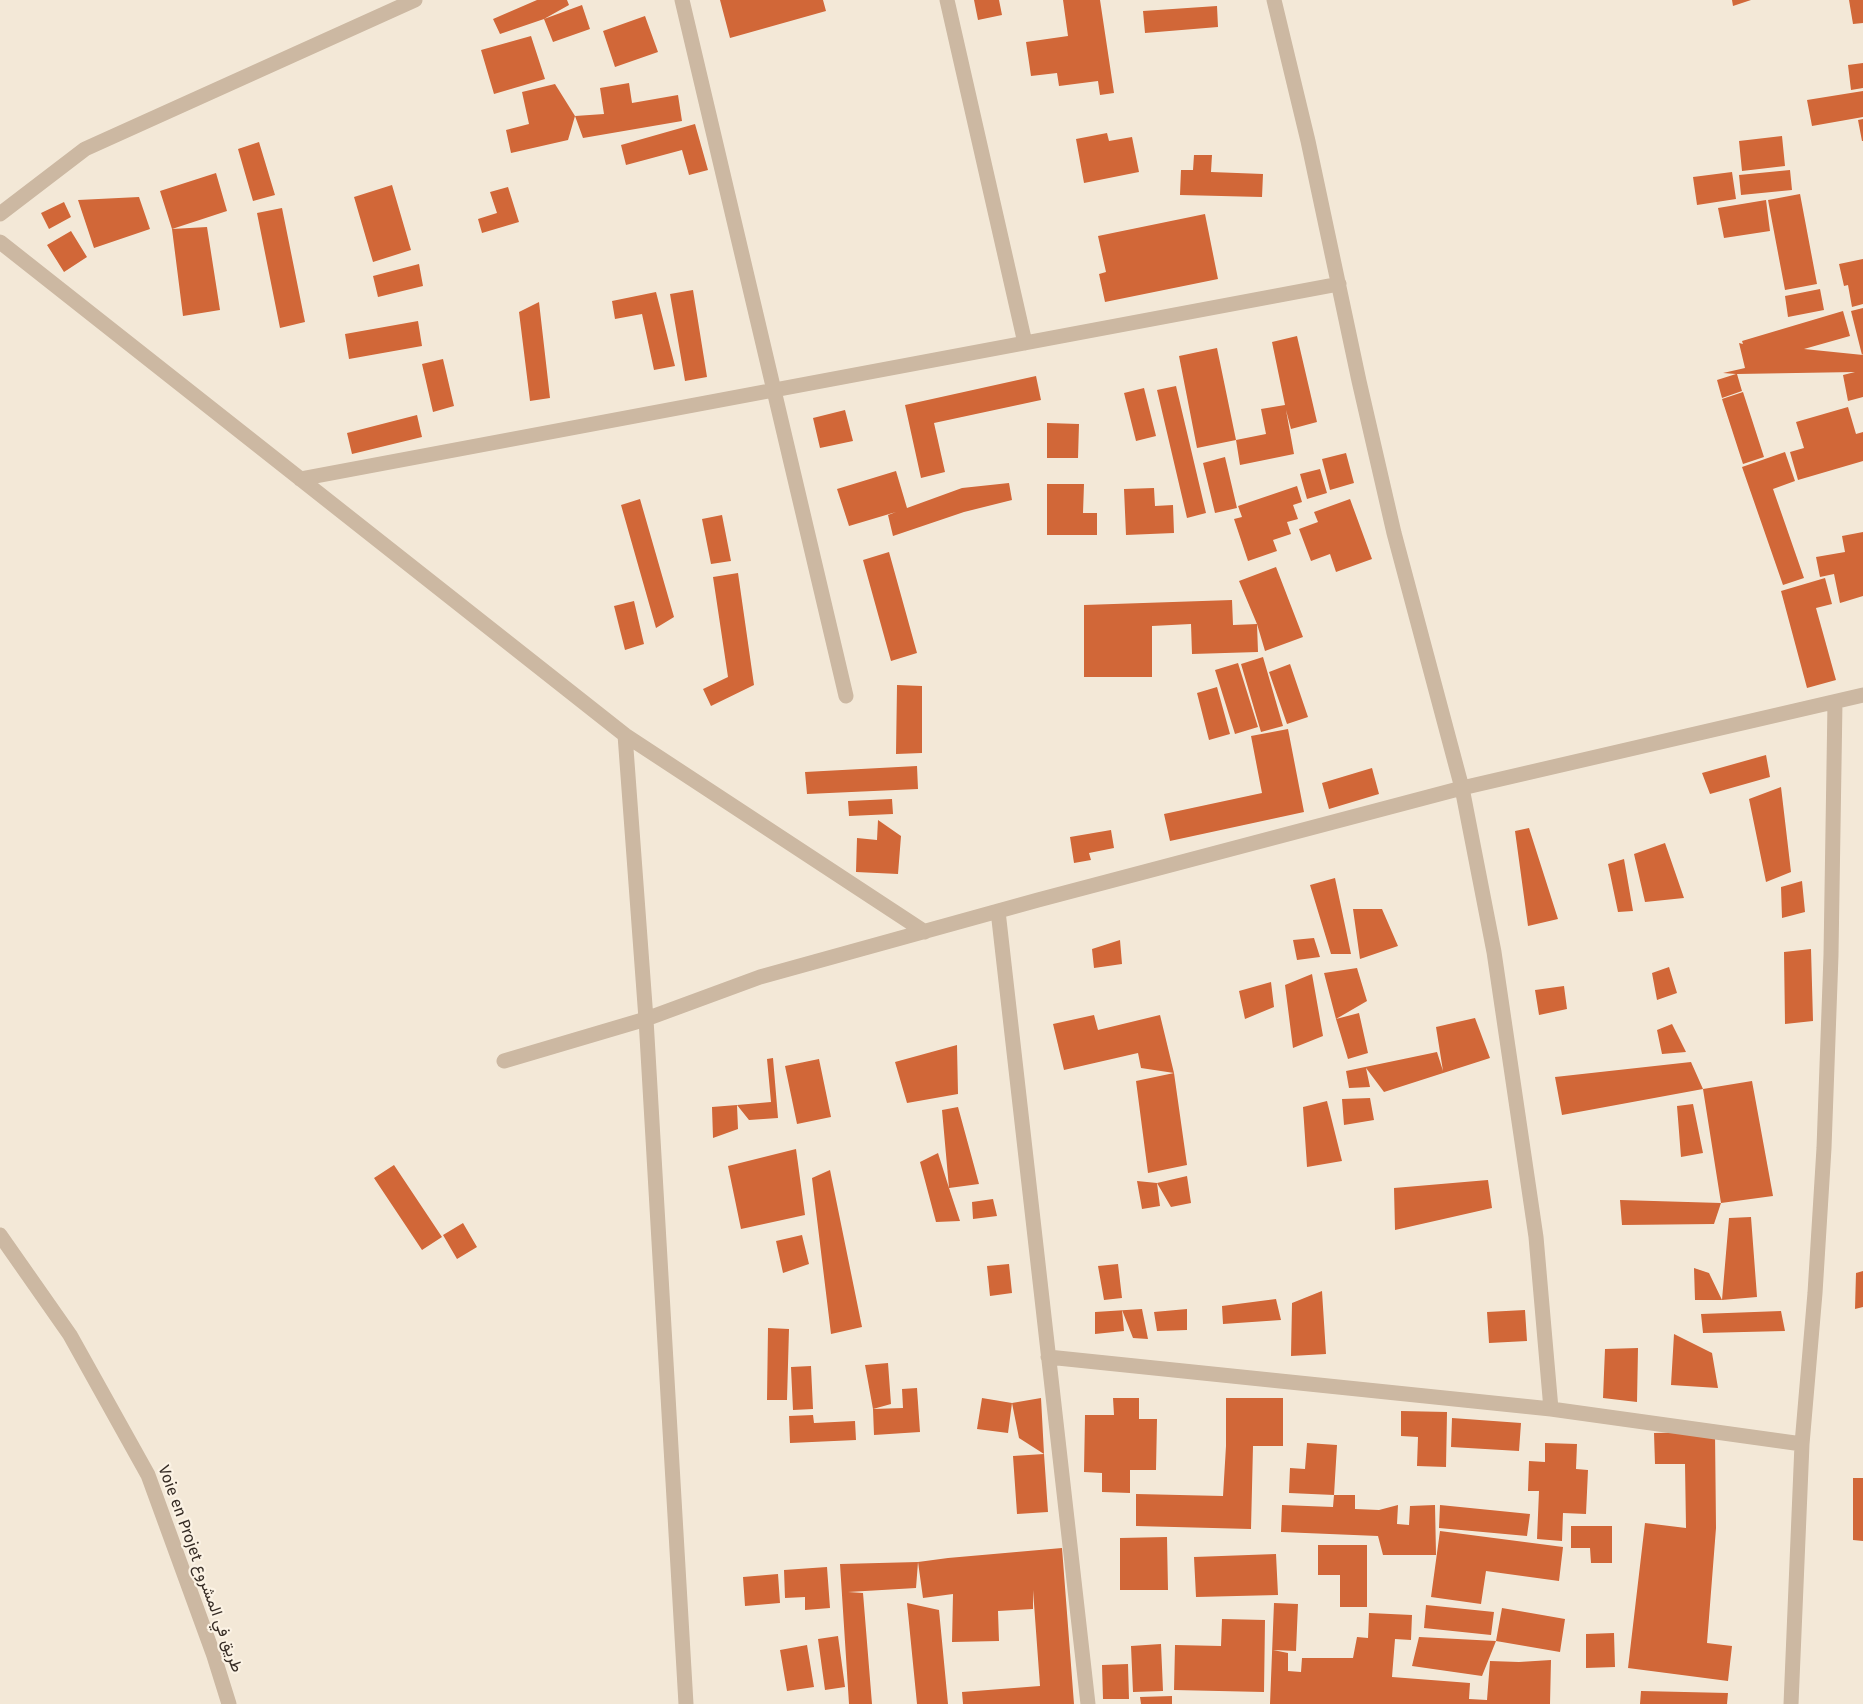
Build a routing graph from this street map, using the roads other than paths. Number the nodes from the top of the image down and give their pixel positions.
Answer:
1 (415, 0) edge
2 (682, 0) edge
3 (947, 0) edge
4 (1274, 0) edge
5 (0, 214) edge
6 (0, 243) edge
7 (1339, 284) junction
8 (1025, 343) junction
9 (774, 390) junction
10 (300, 479) junction
11 (1863, 695) edge
12 (846, 696) dead end
13 (1835, 702) junction
14 (625, 735) junction
15 (1462, 788) junction
16 (998, 912) junction
17 (925, 932) junction
18 (646, 1018) junction
19 (504, 1061) dead end
20 (0, 1235) edge
21 (1048, 1357) junction
22 (1551, 1409) junction
23 (1802, 1444) junction
24 (229, 1704) edge
25 (686, 1704) edge
26 (1088, 1704) edge
27 (1791, 1704) edge

1 - 5 street
2 - 9 street
3 - 8 street
4 - 7 street
6 - 10 street
7 - 8 street
7 - 15 street
8 - 9 street
9 - 10 street
9 - 12 street
10 - 14 street
11 - 13 street
13 - 15 street
13 - 23 street
14 - 17 street
14 - 18 street
15 - 16 street
15 - 22 street
16 - 17 street
16 - 21 street
17 - 18 street
18 - 19 street
18 - 25 street
20 - 24 street, Voie en Projet طريق في المشروع
21 - 22 street
21 - 26 street
22 - 23 street
23 - 27 street

